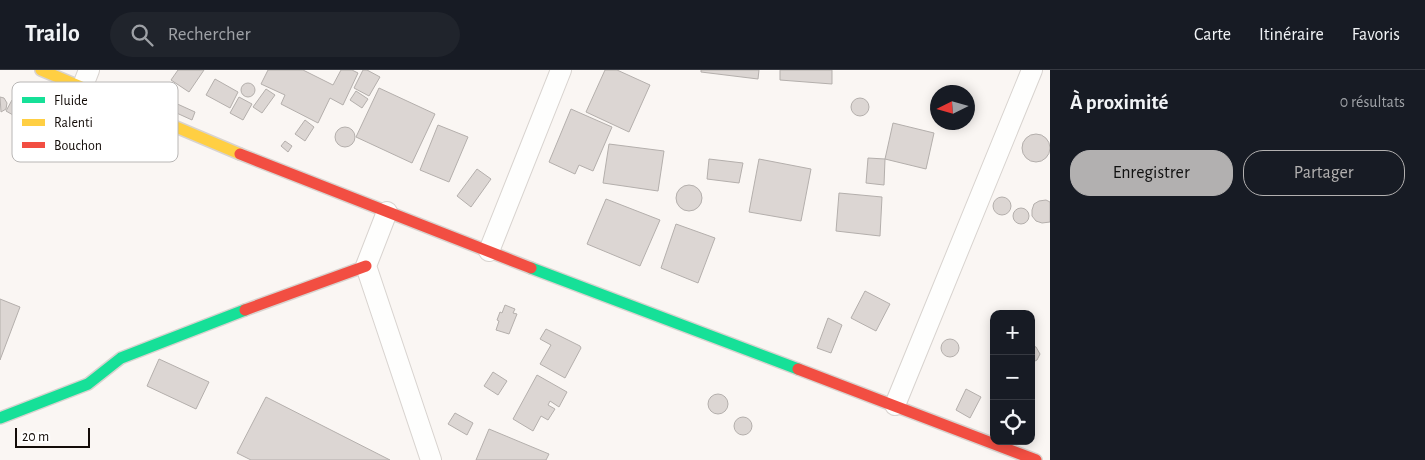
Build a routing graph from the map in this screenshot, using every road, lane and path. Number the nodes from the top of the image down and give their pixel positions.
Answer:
1 (41, 70) edge
2 (561, 70) edge
3 (1032, 70) edge
4 (86, 79) edge
5 (178, 124) edge
6 (387, 212) junction
7 (489, 251) junction
8 (366, 266) junction
9 (895, 405) junction
10 (0, 418) edge
11 (431, 460) edge
12 (1036, 460) edge

1 - 4 main road
2 - 7 street
3 - 9 street
5 - 6 main road
6 - 7 main road
6 - 8 street
7 - 9 main road
8 - 10 main road
8 - 11 street
9 - 12 main road

